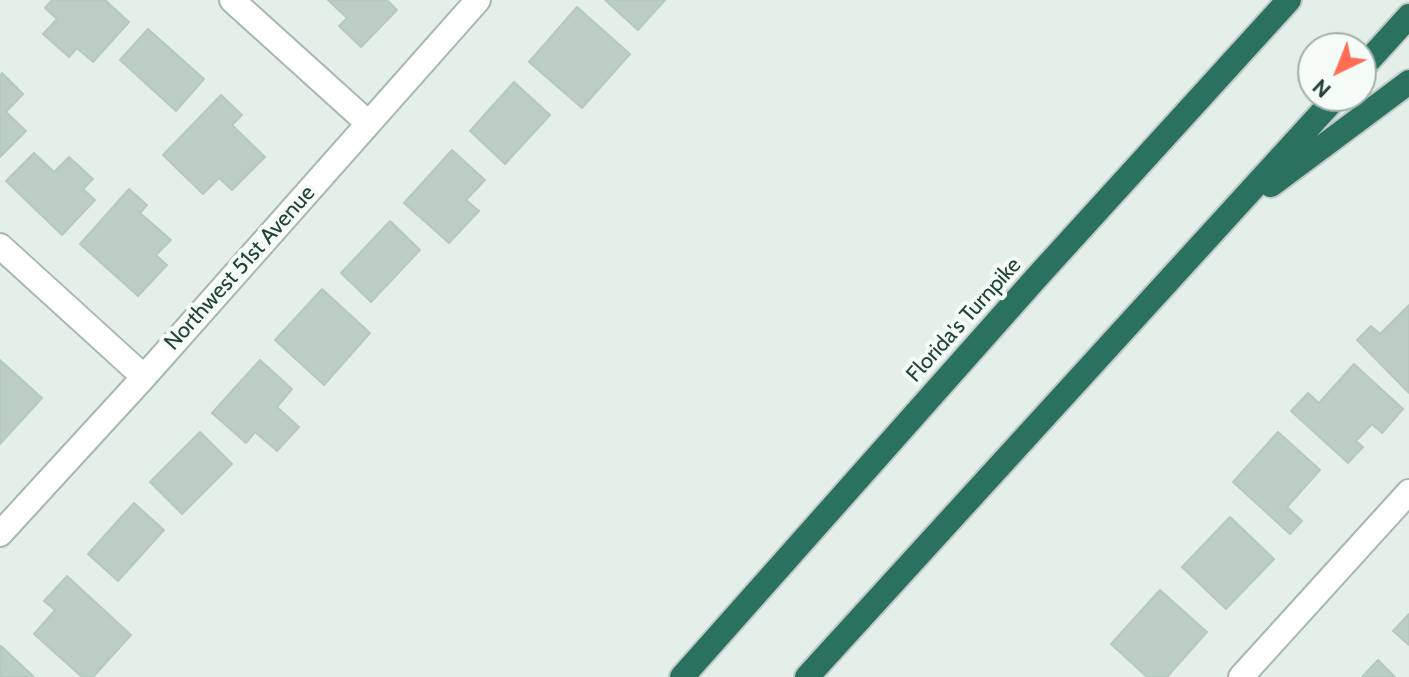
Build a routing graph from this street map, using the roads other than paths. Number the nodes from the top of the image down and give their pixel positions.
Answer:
1 (232, 0) edge
2 (478, 0) edge
3 (1282, 6) edge
4 (1409, 16) edge
5 (1377, 51) edge
6 (1409, 82) edge
7 (1323, 112) edge
8 (368, 123) junction
9 (1227, 218) junction
10 (0, 246) edge
11 (144, 377) junction
12 (1409, 492) edge
13 (0, 534) edge
14 (682, 677) edge
15 (807, 677) edge
16 (1241, 677) edge

1 - 8 street
2 - 8 street, Northwest 51st Avenue
3 - 14 highway, Florida's Turnpike
4 - 5 highway
6 - 9 highway
7 - 9 highway
8 - 11 street, Northwest 51st Avenue
9 - 15 highway
10 - 11 street
11 - 13 street, Northwest 51st Avenue
12 - 16 street

